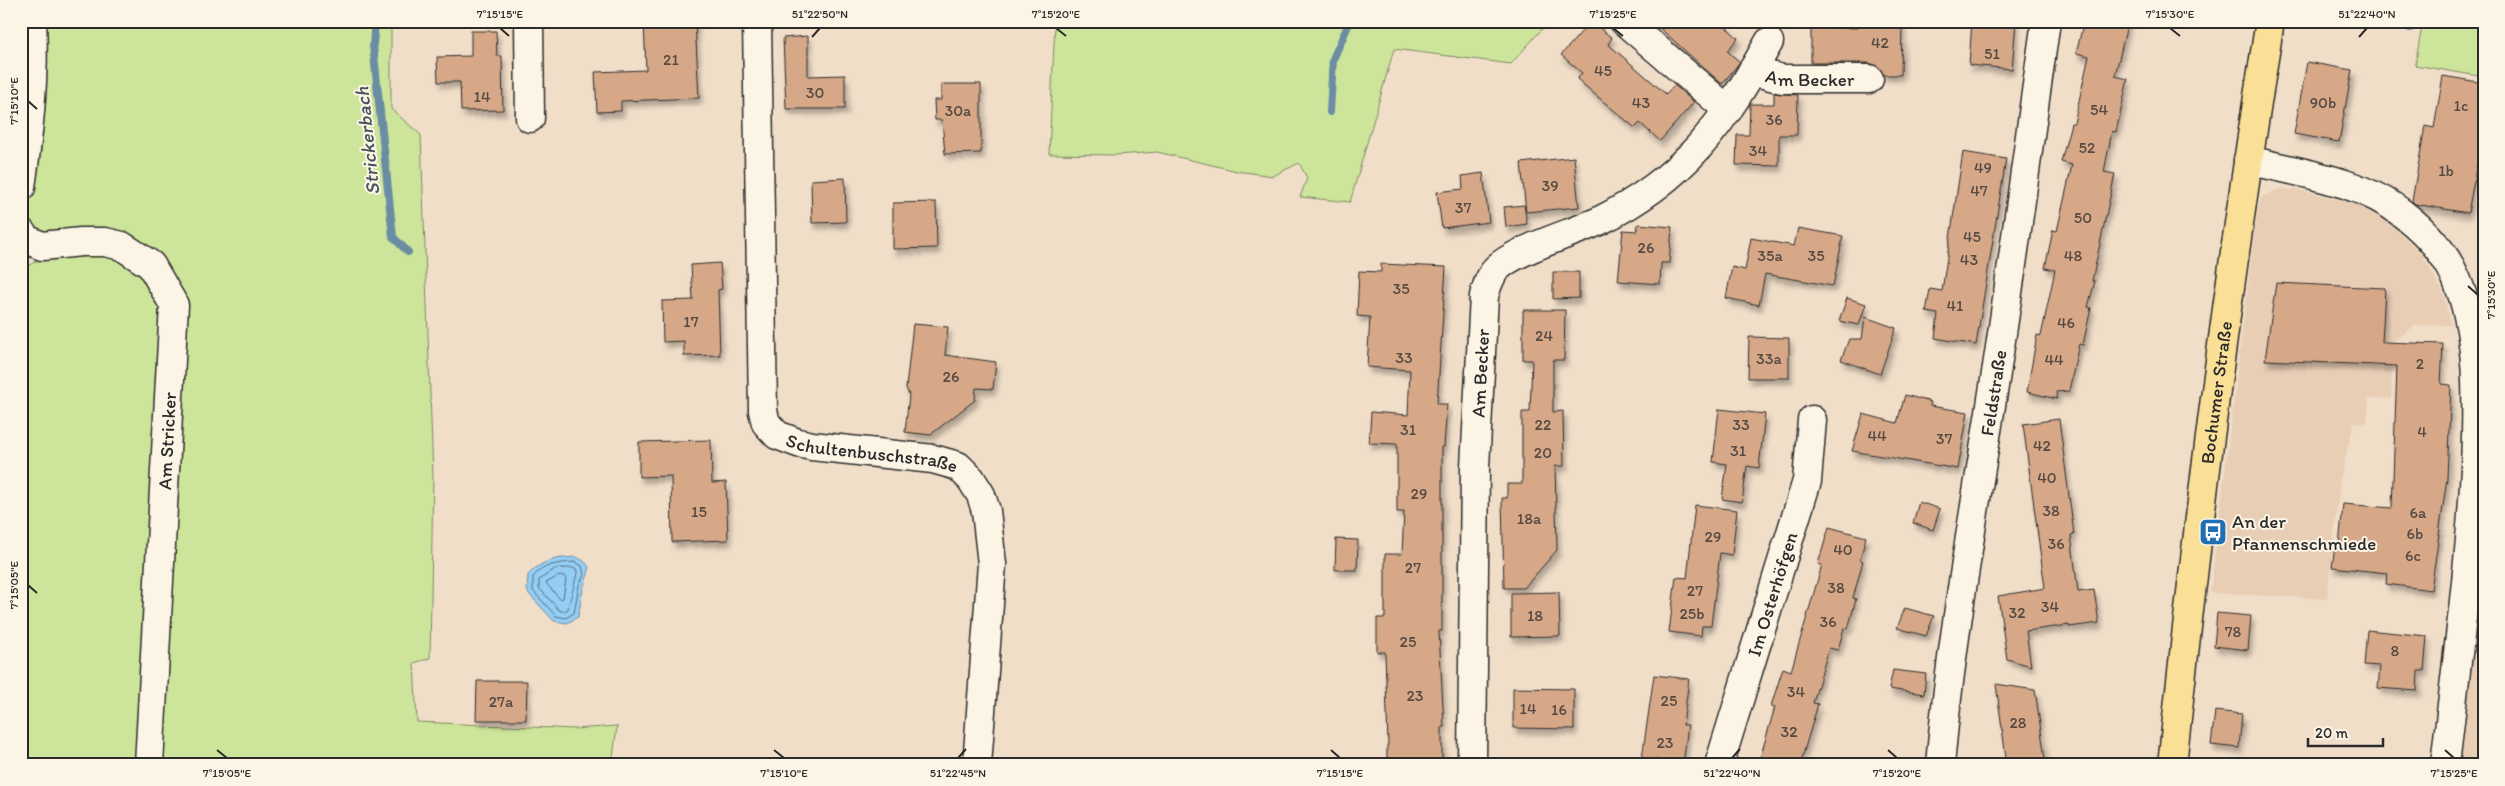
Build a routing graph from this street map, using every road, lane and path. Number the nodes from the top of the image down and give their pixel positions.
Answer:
1 (32, 21) edge
2 (529, 21) edge
3 (757, 21) edge
4 (1624, 21) edge
5 (2046, 21) edge
6 (2270, 21) edge
7 (1768, 42) dead end
8 (1752, 71) junction
9 (1868, 80) dead end
10 (1728, 110) junction
11 (530, 118) dead end
12 (2248, 160) junction
13 (21, 187) edge
14 (21, 232) edge
15 (1812, 420) dead end
16 (149, 765) edge
17 (977, 765) edge
18 (1472, 765) edge
19 (1719, 765) edge
20 (1940, 765) edge
21 (2172, 765) edge
22 (2445, 765) edge

1 - 13 street
2 - 11 street
3 - 17 street, Schultenbuschstraße
4 - 10 street
5 - 20 street, Feldstraße
6 - 12 main road, Bochumer Straße
7 - 8 street, Am Becker
8 - 9 street, Am Becker
8 - 10 street, Am Becker
10 - 18 street, Am Becker
12 - 21 main road, Bochumer Straße
12 - 22 street
14 - 16 street, Am Stricker
15 - 19 street, Im Osterhöfgen

